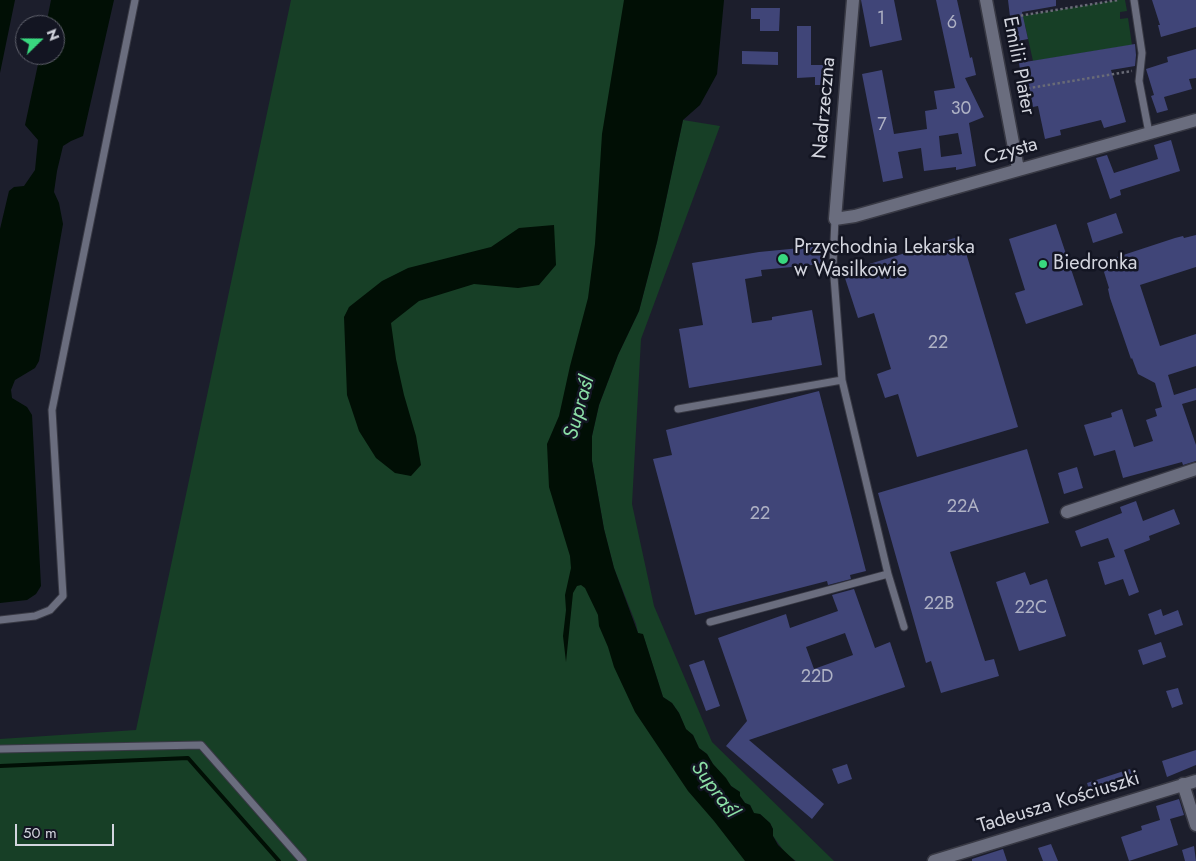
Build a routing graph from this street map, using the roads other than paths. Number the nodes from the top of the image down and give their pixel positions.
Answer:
1 (135, 0) edge
2 (853, 0) edge
3 (986, 0) edge
4 (1134, 0) edge
5 (1196, 120) edge
6 (1149, 133) junction
7 (1018, 169) junction
8 (835, 219) junction
9 (842, 380) junction
10 (678, 409) dead end
11 (1196, 469) edge
12 (1067, 512) dead end
13 (888, 574) junction
14 (0, 620) edge
15 (710, 622) dead end
16 (904, 627) dead end
17 (0, 749) edge
18 (1196, 781) edge
19 (1183, 784) junction
20 (1196, 825) edge
21 (303, 861) edge
22 (934, 861) edge

1 - 14 lane
2 - 8 street, Nadrzeczna
3 - 7 street, Emilii Plater
4 - 6 lane
5 - 6 street, Czysta
6 - 7 street, Czysta
7 - 8 street, Czysta
8 - 9 lane
9 - 10 lane
9 - 13 lane
11 - 12 street
13 - 15 lane
13 - 16 lane
17 - 21 lane
18 - 19 street, Tadeusza Kościuszki
19 - 20 street
19 - 22 street, Tadeusza Kościuszki

